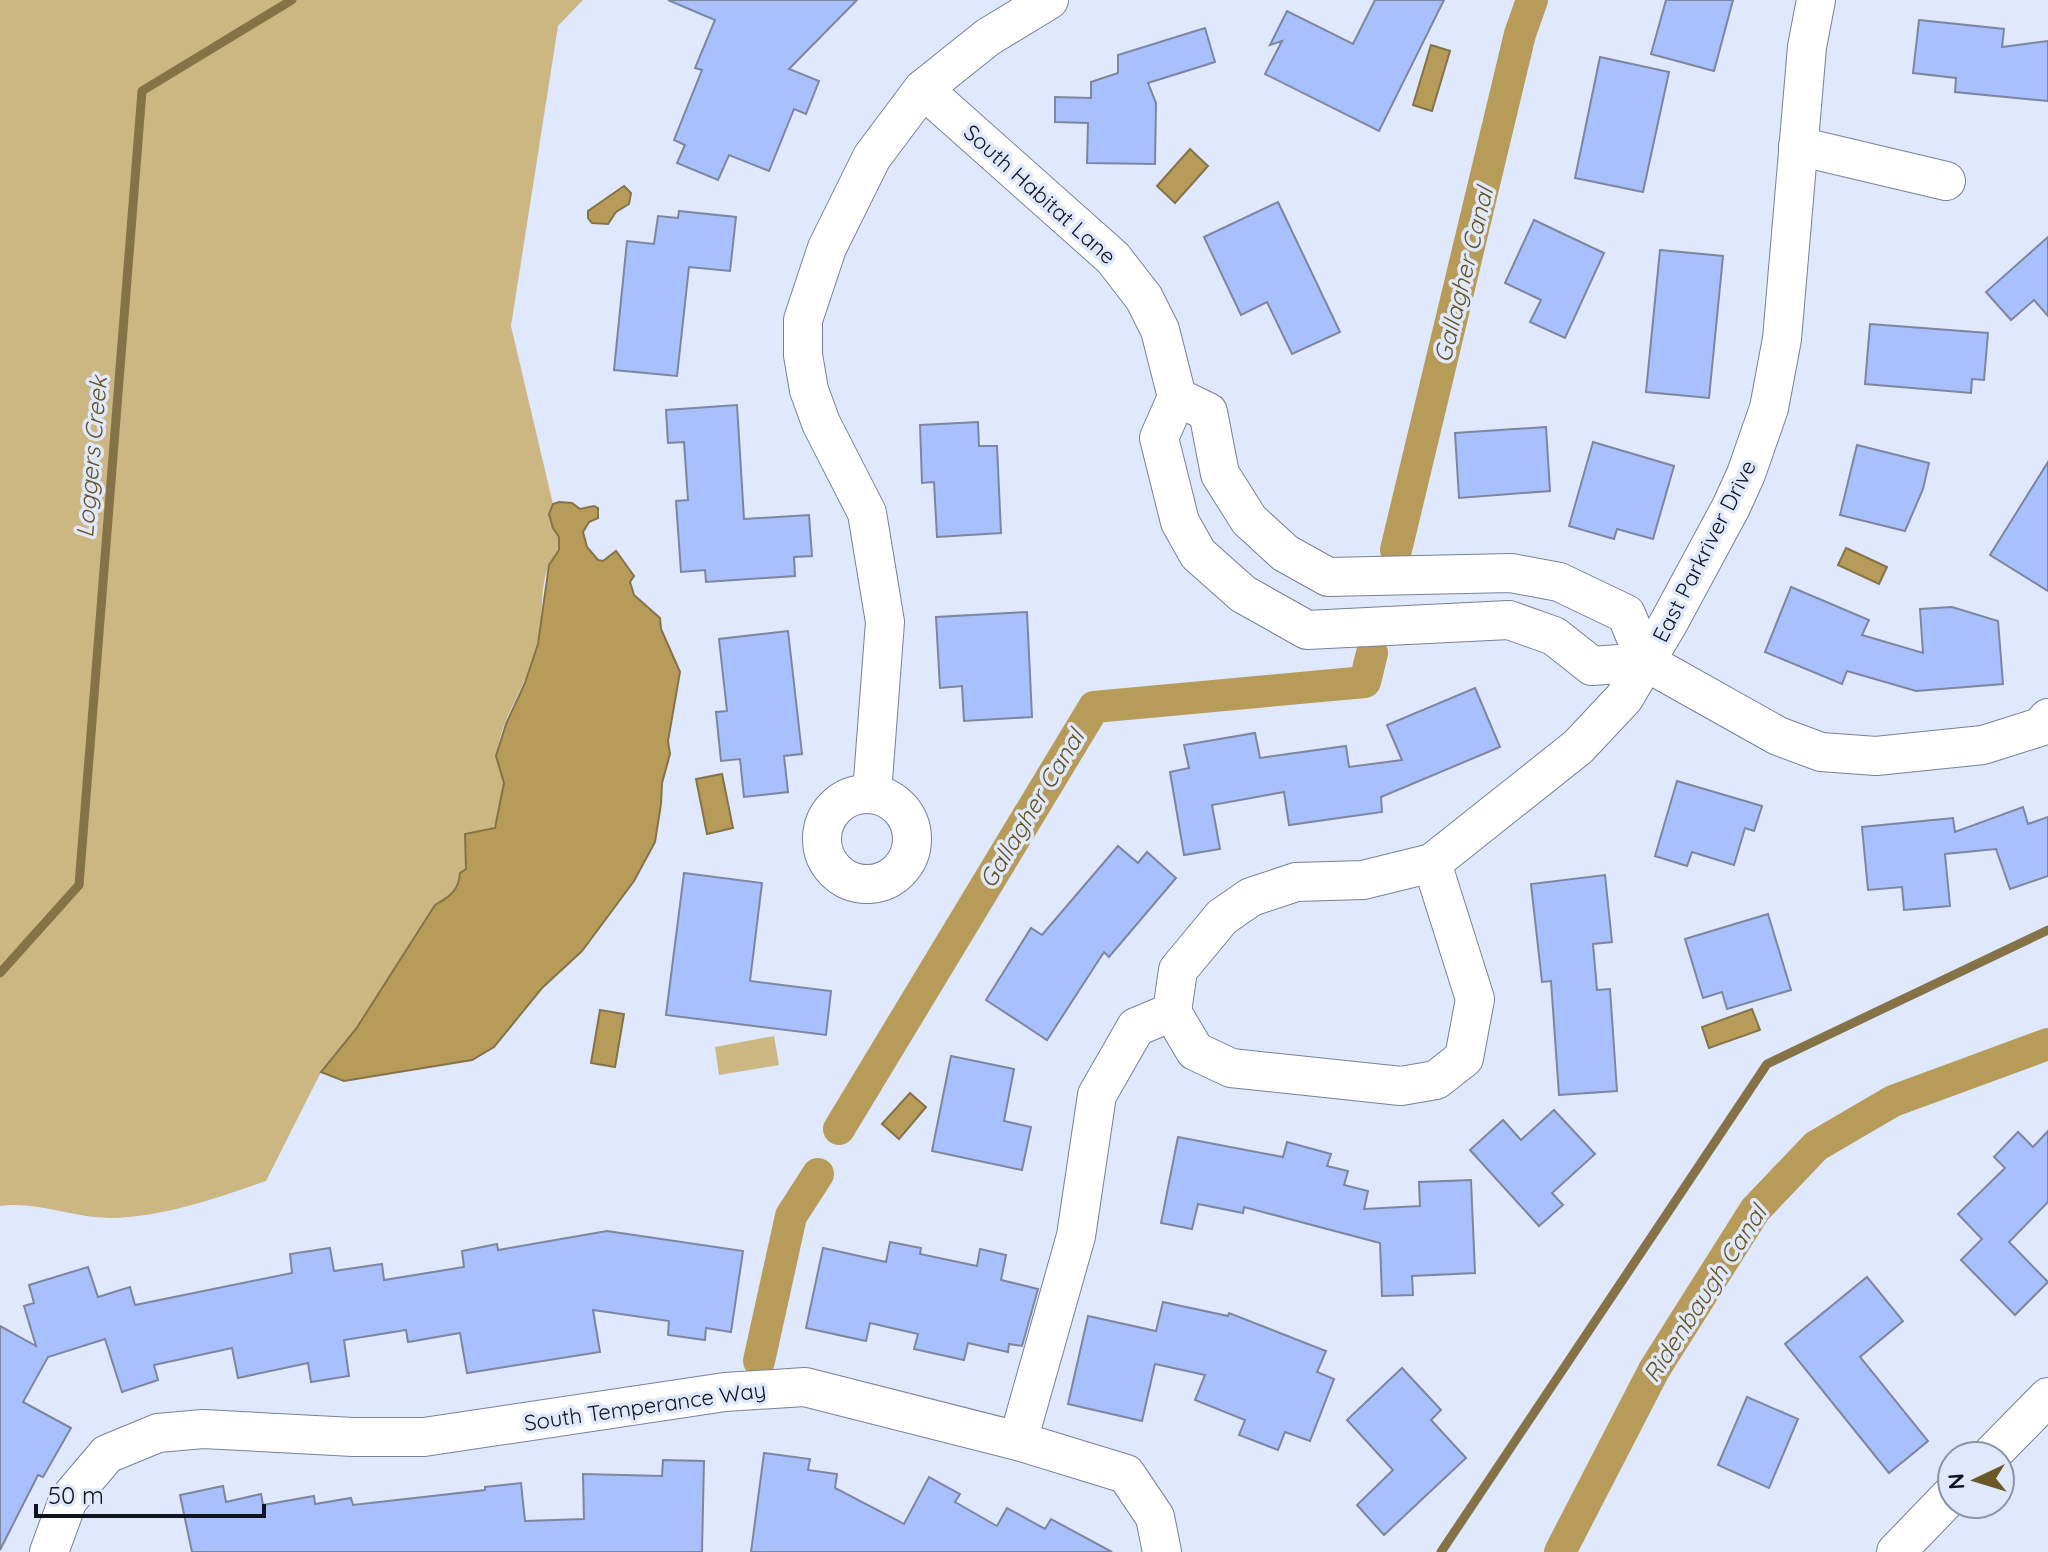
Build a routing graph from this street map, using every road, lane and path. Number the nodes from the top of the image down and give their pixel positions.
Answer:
1 (1049, 0) edge
2 (1816, 0) edge
3 (923, 89) junction
4 (1798, 146) junction
5 (1946, 181) dead end
6 (1177, 397) junction
7 (1646, 662) junction
8 (2048, 718) edge
9 (872, 793) dead end
10 (1432, 863) junction
11 (1172, 1012) junction
12 (2048, 1397) edge
13 (2006, 1440) edge
14 (1018, 1441) junction
15 (1936, 1511) edge
16 (1158, 1534) edge
17 (49, 1552) edge
18 (1896, 1552) edge

1 - 3 street
2 - 4 street, East Parkriver Drive
3 - 6 street, South Habitat Lane
3 - 9 street
4 - 5 street
4 - 7 street, East Parkriver Drive
6 - 7 street
6 - 7 street
7 - 8 street
7 - 10 street, East Parkriver Drive
10 - 11 street, East Parkriver Drive
10 - 11 street
11 - 14 street
12 - 13 street
14 - 16 street, South Temperance Way
14 - 17 street, South Temperance Way
15 - 18 street

